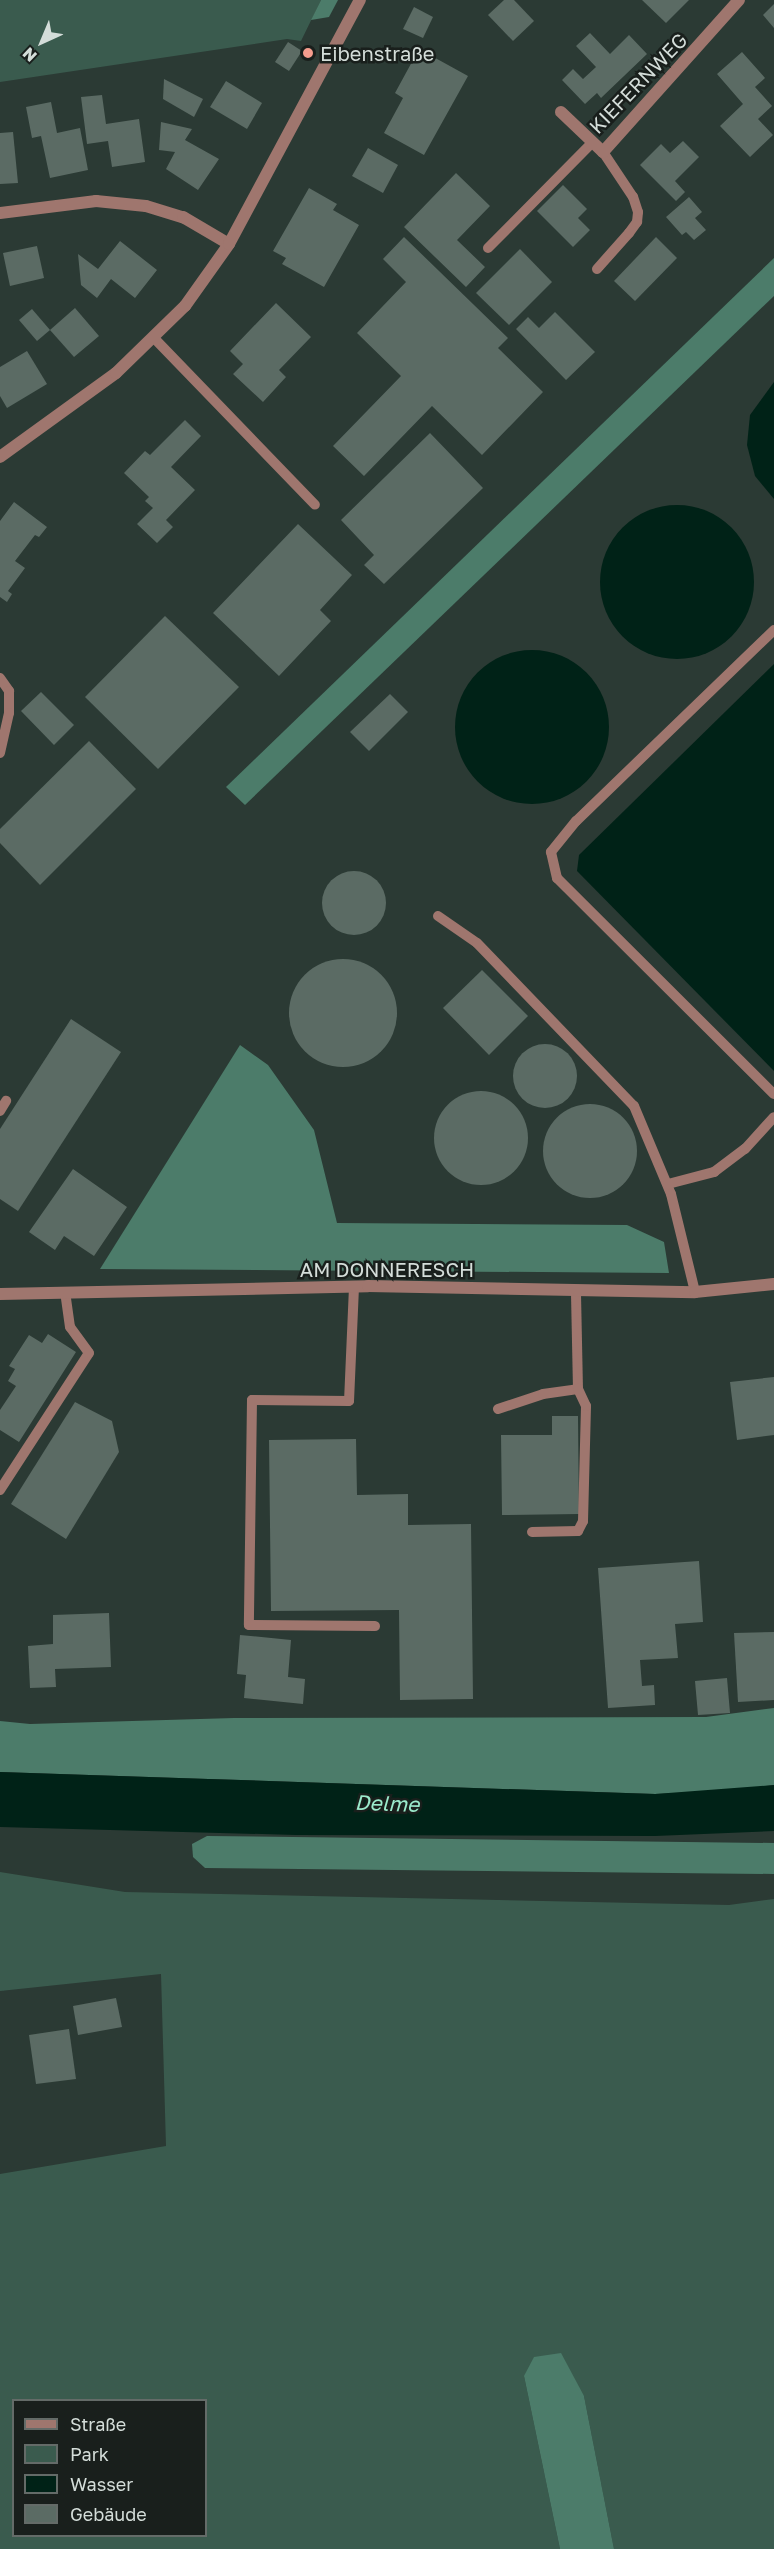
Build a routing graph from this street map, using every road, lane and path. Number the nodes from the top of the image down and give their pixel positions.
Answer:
1 (360, 0) edge
2 (739, 0) edge
3 (561, 112) dead end
4 (592, 142) junction
5 (603, 152) junction
6 (0, 213) edge
7 (229, 244) junction
8 (488, 248) dead end
9 (597, 269) dead end
10 (153, 337) junction
11 (0, 457) edge
12 (315, 505) dead end
13 (774, 630) edge
14 (0, 678) edge
15 (0, 753) edge
16 (438, 916) dead end
17 (774, 1095) edge
18 (6, 1101) dead end
19 (0, 1111) edge
20 (774, 1117) edge
21 (668, 1184) junction
22 (774, 1284) edge
23 (354, 1287) junction
24 (576, 1290) junction
25 (695, 1292) junction
26 (65, 1293) junction
27 (0, 1294) edge
28 (578, 1389) junction
29 (498, 1409) dead end
30 (0, 1490) edge
31 (532, 1532) dead end
32 (375, 1626) dead end

1 - 7 street
2 - 5 street, KIEFERNWEG
3 - 4 street, KIEFERNWEG
4 - 5 street, KIEFERNWEG
4 - 8 lane
5 - 9 lane
6 - 7 street
7 - 10 street
10 - 11 street
10 - 12 lane
13 - 17 lane
14 - 15 lane
16 - 21 lane
18 - 19 lane
20 - 21 lane
21 - 25 lane
22 - 25 street, AM DONNERESCH
23 - 24 street, AM DONNERESCH
23 - 26 street, AM DONNERESCH
23 - 32 lane
24 - 25 street, AM DONNERESCH
24 - 28 lane
26 - 27 street, AM DONNERESCH
26 - 30 lane
28 - 29 lane
28 - 31 lane

